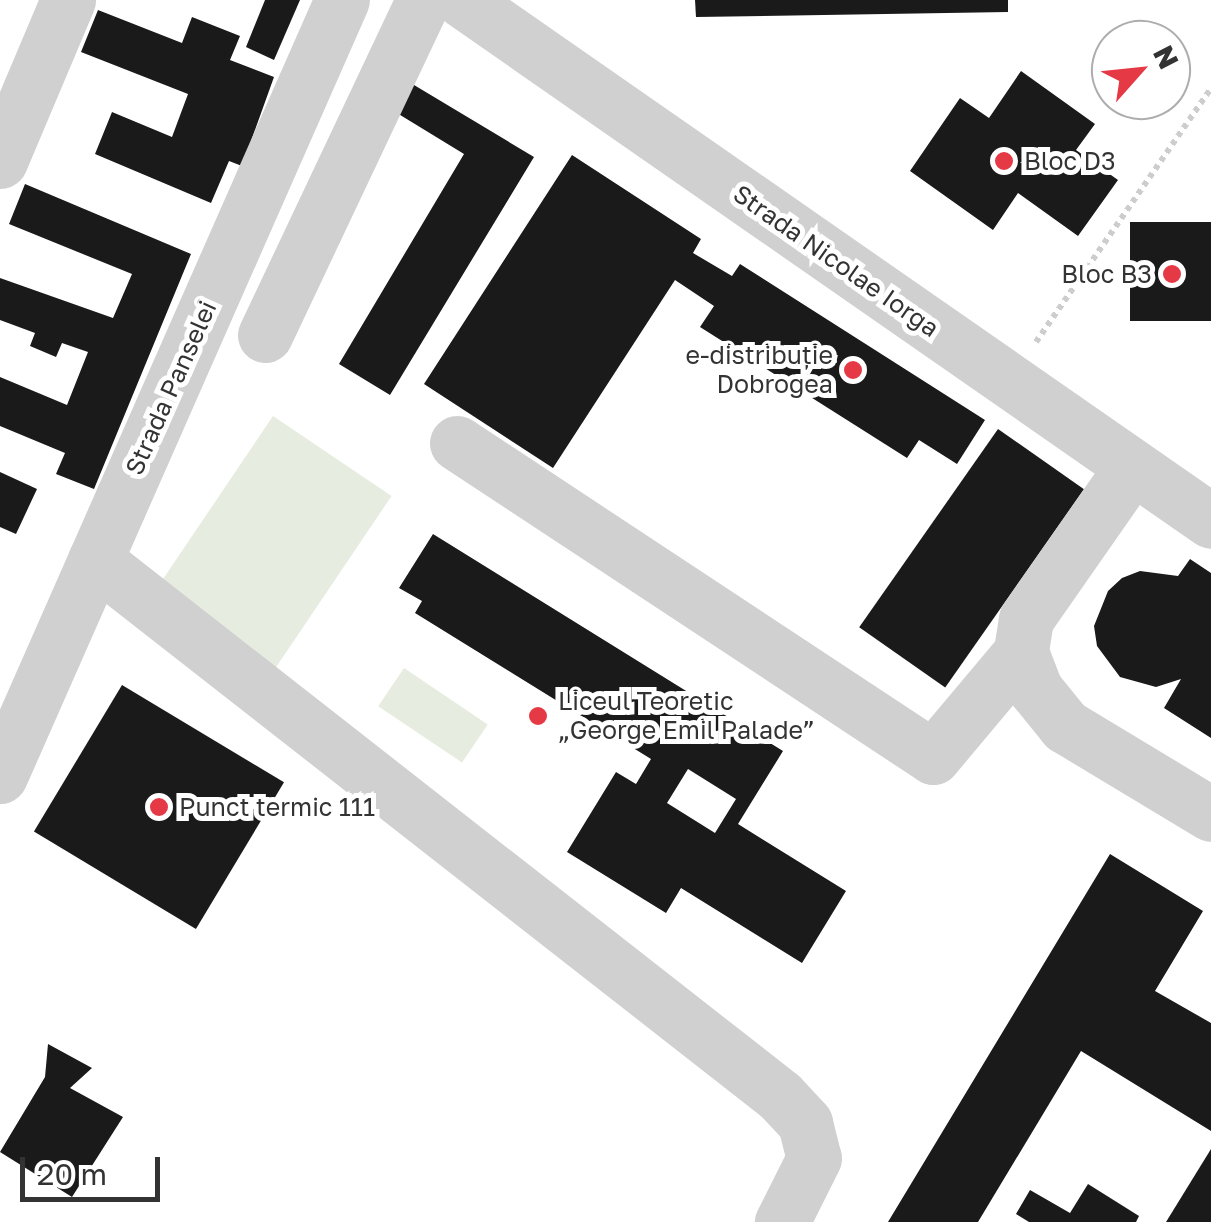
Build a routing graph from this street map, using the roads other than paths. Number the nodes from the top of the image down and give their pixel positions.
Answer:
1 (68, 0) edge
2 (342, 0) edge
3 (423, 0) edge
4 (462, 0) edge
5 (0, 161) edge
6 (265, 336) dead end
7 (457, 443) dead end
8 (1132, 467) junction
9 (1211, 521) edge
10 (95, 560) junction
11 (1021, 652) junction
12 (0, 776) edge
13 (1211, 814) edge
14 (782, 1222) edge

1 - 5 street
2 - 10 street, Strada Panselei
3 - 6 street
4 - 8 street, Strada Nicolae Iorga
7 - 11 street
8 - 9 street, Strada Nicolae Iorga
8 - 11 street
10 - 12 street, Strada Panselei
10 - 14 street
11 - 13 street

